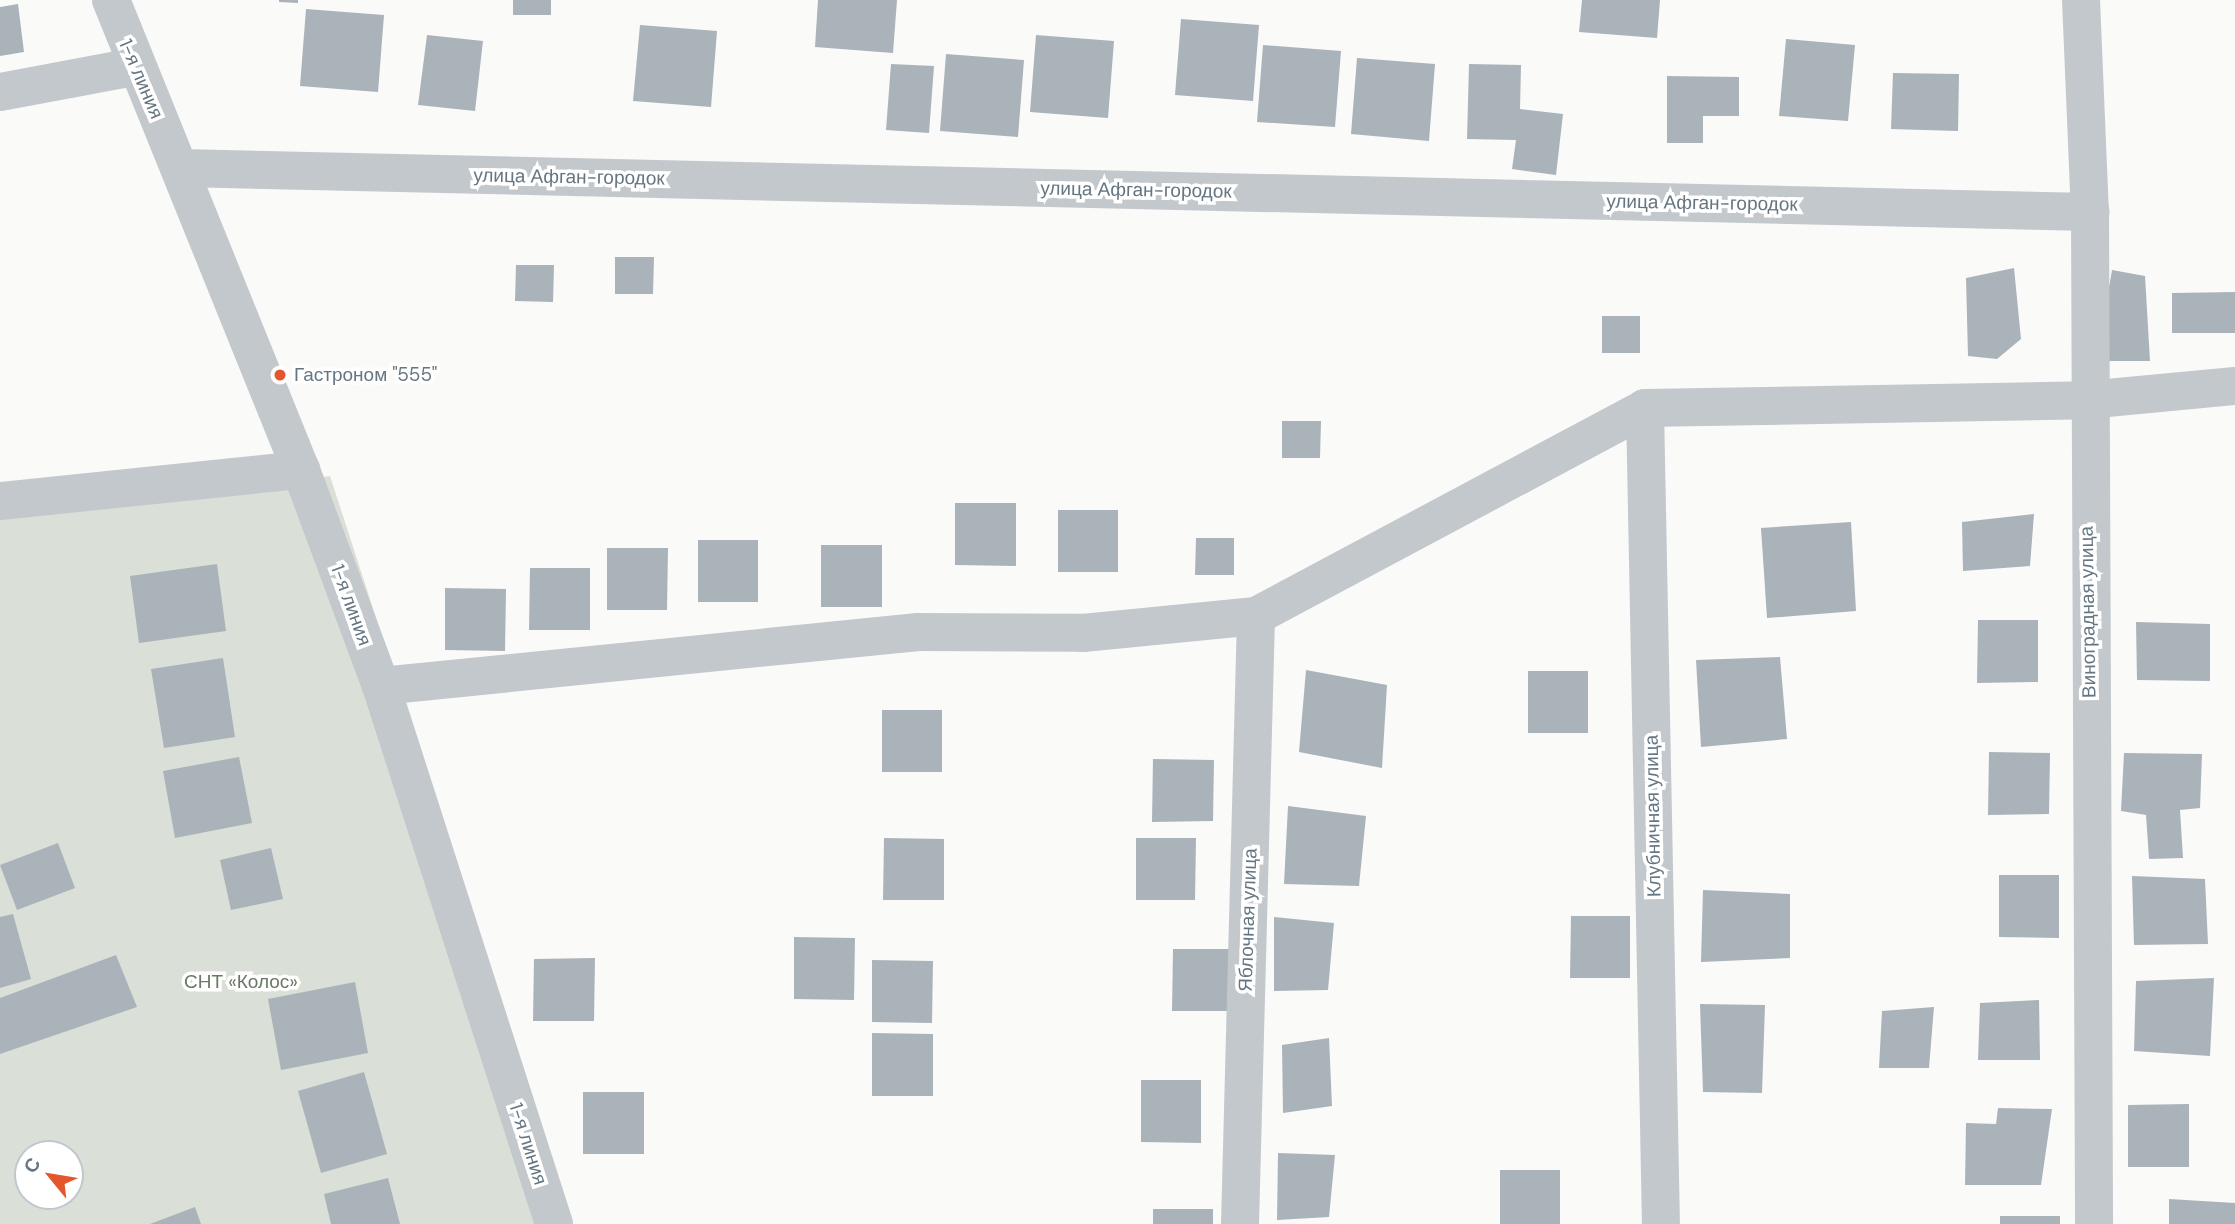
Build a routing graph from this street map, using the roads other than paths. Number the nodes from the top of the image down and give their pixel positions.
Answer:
1 (111, 0) edge
2 (2081, 0) edge
3 (134, 67) junction
4 (0, 92) edge
5 (181, 168) junction
6 (2090, 212) junction
7 (2235, 386) edge
8 (2086, 400) junction
9 (1646, 408) junction
10 (301, 470) junction
11 (0, 500) edge
12 (1256, 616) junction
13 (381, 686) junction
14 (554, 1224) edge
15 (1240, 1224) edge
16 (1661, 1224) edge
17 (2094, 1224) edge

1 - 3 street, 1-я линия
2 - 6 street, Виноградная улица
3 - 4 street
3 - 5 street, 1-я линия
5 - 6 street, улица Афган-городок
5 - 10 street, 1-я линия
6 - 8 street, Виноградная улица
7 - 8 street
8 - 9 street
8 - 17 street, Виноградная улица
9 - 12 street
9 - 16 street, Клубничная улица
10 - 11 street
10 - 13 street, 1-я линия
12 - 13 street
12 - 15 street, Яблочная улица
13 - 14 street, 1-я линия

